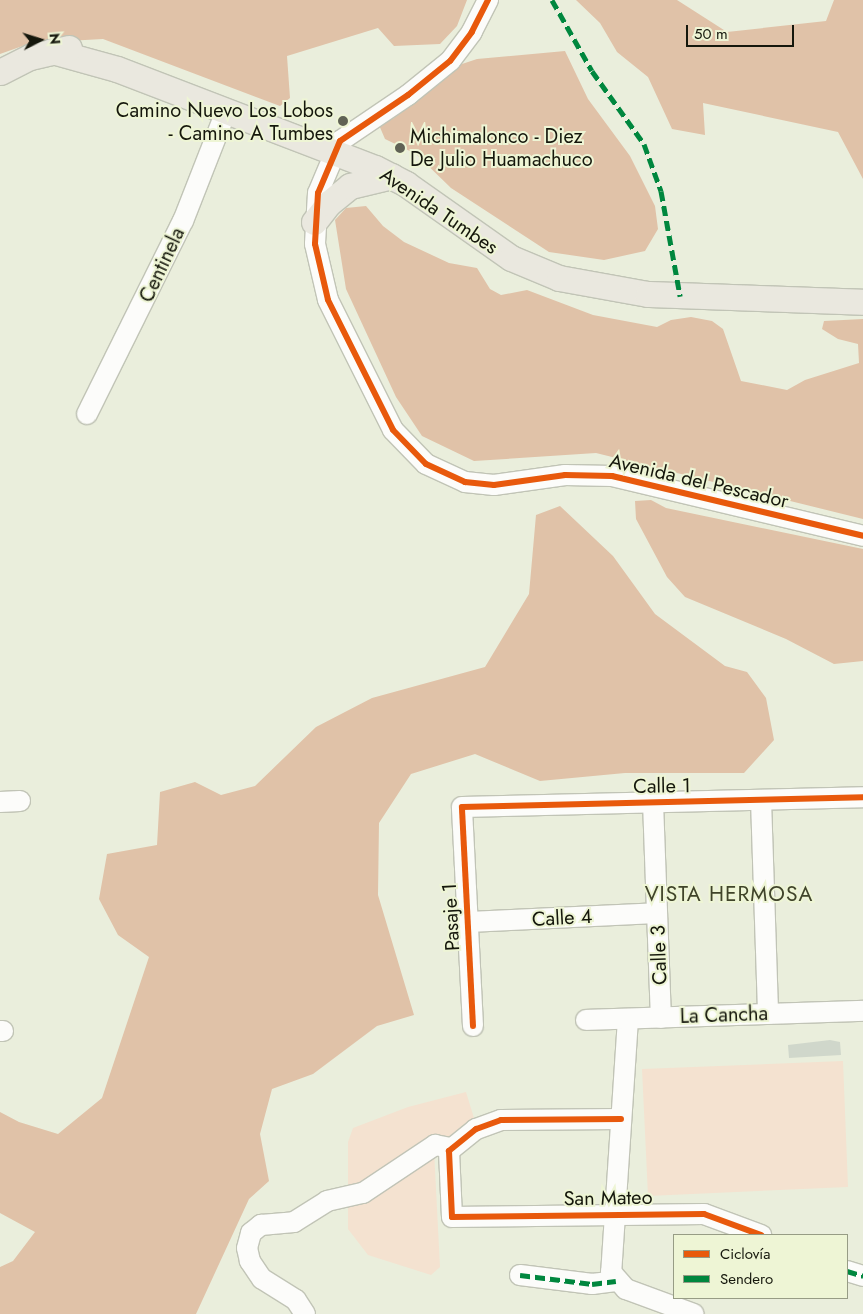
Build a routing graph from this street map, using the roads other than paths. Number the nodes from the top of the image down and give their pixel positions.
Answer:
1 (488, 0) edge
2 (52, 51) junction
3 (0, 72) edge
4 (226, 111) junction
5 (336, 146) junction
6 (392, 176) junction
7 (314, 222) junction
8 (544, 272) junction
9 (863, 302) edge
10 (87, 414) dead end
11 (863, 536) edge
12 (863, 797) edge
13 (761, 800) junction
14 (20, 801) dead end
15 (0, 802) edge
16 (653, 802) junction
17 (462, 807) joint
18 (657, 913) junction
19 (468, 922) junction
20 (863, 1011) edge
21 (768, 1014) junction
22 (661, 1018) junction
23 (628, 1019) junction
24 (586, 1020) dead end
25 (472, 1026) dead end
26 (621, 1119) junction
27 (452, 1148) junction
28 (614, 1214) junction
29 (758, 1234) edge
30 (848, 1271) edge
31 (520, 1275) dead end
32 (863, 1276) edge
33 (616, 1281) junction
34 (305, 1314) edge
35 (694, 1314) edge

1 - 5 street
2 - 3 main road, Avenida Tumbes
2 - 4 main road, Avenida Tumbes
2 - 5 main road, Avenida Tumbes
4 - 5 main road, Avenida Tumbes
4 - 10 street, Centinela
5 - 6 main road, Avenida Tumbes
5 - 7 street, Avenida del Pescador
5 - 8 main road, Avenida Tumbes
6 - 7 main road
6 - 8 main road, Avenida Tumbes
7 - 11 street, Avenida del Pescador
8 - 9 main road, Avenida Tumbes
12 - 13 street, Calle 1
13 - 16 street, Calle 1
13 - 21 street
14 - 15 street
16 - 17 street, Calle 1
16 - 18 street, Calle 3
17 - 19 street, Pasaje 1
18 - 19 street, Calle 4
18 - 22 street, Calle 3
19 - 25 street, Pasaje 1
20 - 21 street, La Cancha
21 - 22 street, La Cancha
22 - 23 street, La Cancha
23 - 24 street, La Cancha
23 - 26 street
26 - 27 street
26 - 28 street
27 - 28 street, San Mateo
27 - 34 street
28 - 29 street, San Mateo
28 - 33 street
30 - 32 street
31 - 33 street
33 - 35 street

